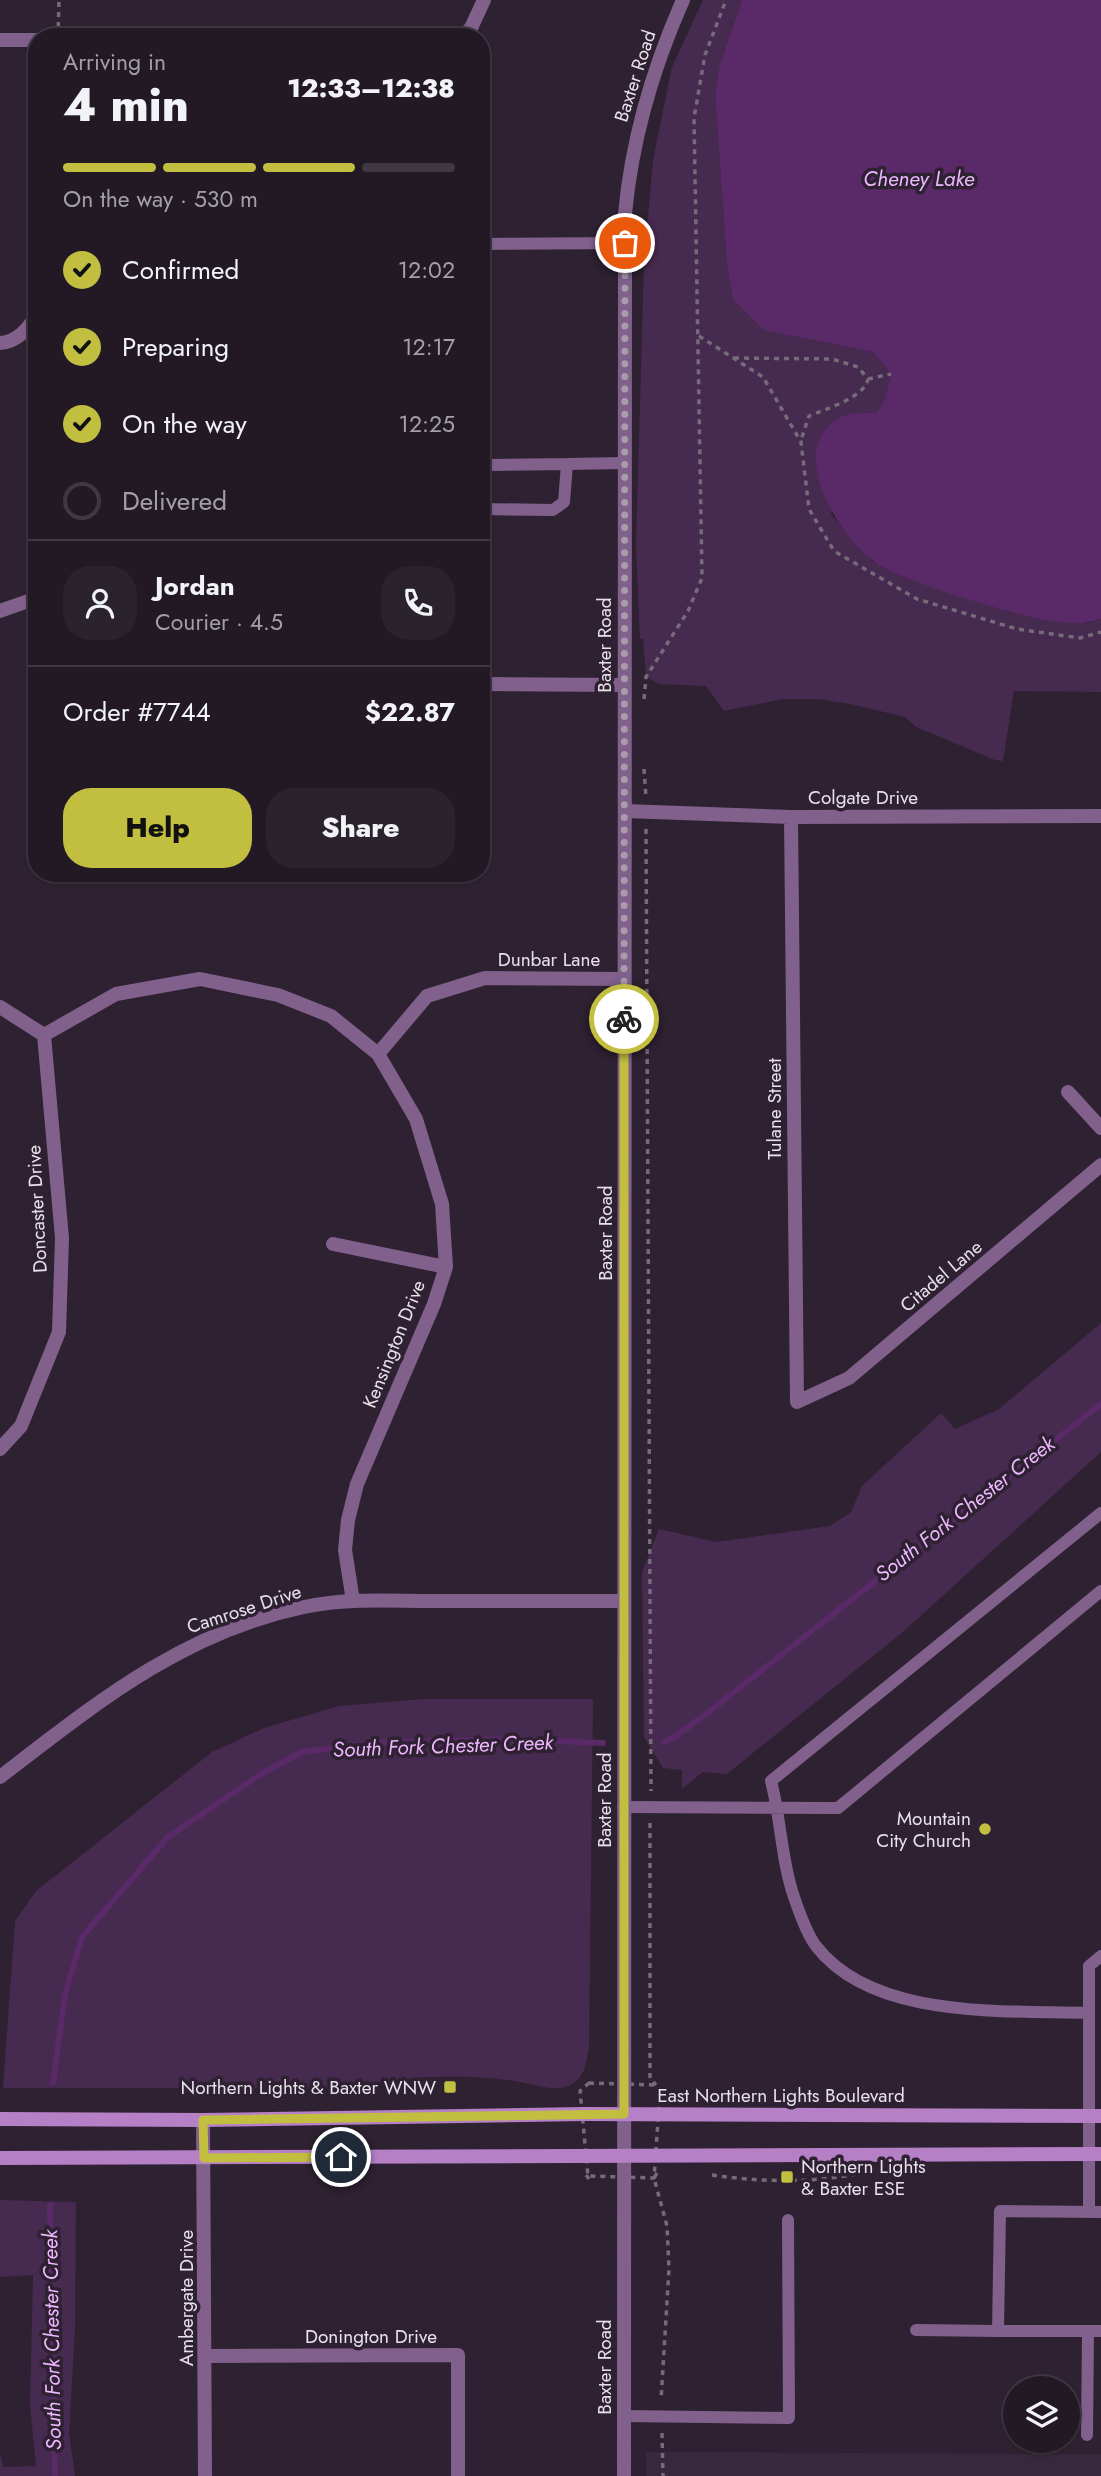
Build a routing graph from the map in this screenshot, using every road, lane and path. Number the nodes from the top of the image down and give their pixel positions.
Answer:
1 (59, 0) edge
2 (484, 0) edge
3 (683, 0) edge
4 (726, 0) edge
5 (58, 28) edge
6 (471, 28) edge
7 (0, 40) edge
8 (28, 40) edge
9 (625, 243) junction
10 (490, 244) edge
11 (28, 330) edge
12 (699, 336) junction
13 (0, 343) edge
14 (733, 358) junction
15 (891, 374) dead end
16 (867, 379) junction
17 (801, 442) junction
18 (624, 463) junction
19 (567, 464) junction
20 (490, 465) edge
21 (490, 509) edge
22 (28, 601) edge
23 (0, 611) edge
24 (1101, 632) edge
25 (490, 684) edge
26 (623, 685) junction
27 (644, 701) dead end
28 (644, 762) dead end
29 (625, 811) junction
30 (646, 811) junction
31 (1101, 816) edge
32 (791, 817) junction
33 (624, 979) junction
34 (0, 1007) edge
35 (44, 1035) junction
36 (378, 1054) junction
37 (1068, 1092) dead end
38 (1101, 1128) edge
39 (1101, 1165) edge
40 (333, 1244) dead end
41 (446, 1267) junction
42 (797, 1402) joint
43 (0, 1449) edge
44 (1101, 1513) edge
45 (1101, 1591) edge
46 (353, 1601) junction
47 (623, 1601) junction
48 (0, 1777) edge
49 (777, 1805) junction
50 (623, 1807) junction
51 (651, 1807) junction
52 (1101, 1956) edge
53 (1088, 2013) junction
54 (589, 2083) dead end
55 (656, 2085) dead end
56 (580, 2091) dead end
57 (624, 2114) junction
58 (1095, 2116) edge
59 (0, 2119) edge
60 (203, 2120) junction
61 (1095, 2154) edge
62 (624, 2155) junction
63 (0, 2158) edge
64 (204, 2158) junction
65 (659, 2170) dead end
66 (1095, 2212) edge
67 (788, 2220) dead end
68 (916, 2330) dead end
69 (998, 2331) junction
70 (1094, 2331) edge
71 (206, 2356) junction
72 (624, 2416) junction
73 (662, 2416) junction
74 (1087, 2435) dead end
75 (205, 2476) edge
76 (458, 2476) edge
77 (624, 2476) edge
78 (663, 2476) edge

1 - 5 path
2 - 6 street
3 - 9 street, Baxter Road
4 - 12 path
7 - 8 street
9 - 10 lane
9 - 18 street, Baxter Road
11 - 13 street
12 - 14 path
12 - 27 path
14 - 16 path
14 - 17 path
15 - 16 path
16 - 17 path
17 - 24 path
18 - 19 lane
18 - 26 street, Baxter Road
19 - 20 lane
19 - 21 lane
22 - 23 street
25 - 26 street
26 - 29 street, Baxter Road
28 - 30 path
29 - 30 street, Colgate Drive
29 - 33 street, Baxter Road
30 - 32 street, Colgate Drive
30 - 51 path
31 - 32 street, Colgate Drive
32 - 42 street, Tulane Street
33 - 36 street, Dunbar Lane
33 - 47 street, Baxter Road
34 - 35 street
35 - 36 street, Kensington Drive
35 - 43 street, Doncaster Drive
36 - 41 street, Kensington Drive
37 - 38 street
39 - 42 street, Citadel Lane
40 - 41 street
41 - 46 street, Kensington Drive
44 - 49 lane
45 - 49 lane
46 - 47 street, Camrose Drive
46 - 48 street, Camrose Drive
47 - 50 street, Baxter Road
49 - 51 lane
49 - 53 lane
50 - 51 lane
50 - 57 street, Baxter Road
51 - 55 path
52 - 53 lane
53 - 58 lane
54 - 56 path
57 - 58 main road, East Northern Lights Boulevard
57 - 60 main road, East Northern Lights Boulevard
57 - 62 street, Baxter Road
58 - 61 lane
59 - 60 main road, East Northern Lights Boulevard
60 - 64 street, Ambergate Drive
61 - 62 main road
61 - 66 lane
62 - 64 main road
62 - 72 street, Baxter Road
63 - 64 main road
64 - 71 street, Ambergate Drive
65 - 73 path
66 - 69 lane
67 - 73 lane
68 - 69 lane
69 - 70 lane
70 - 74 lane
71 - 75 street, Ambergate Drive
71 - 76 street, Donington Drive
72 - 73 lane
72 - 77 street, Baxter Road
73 - 78 path

